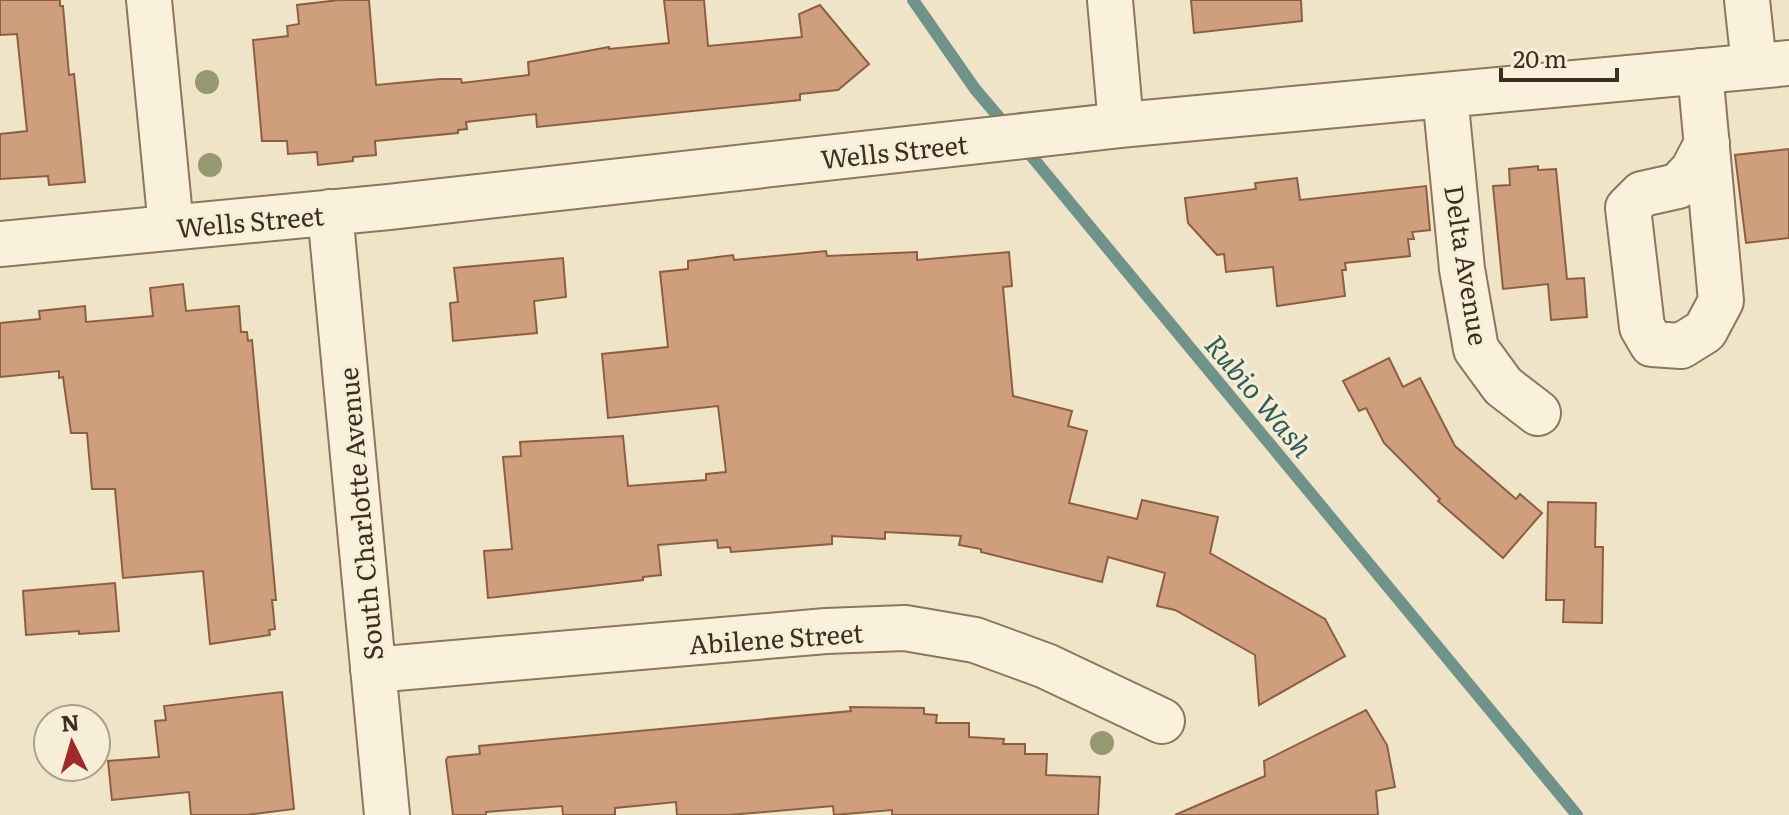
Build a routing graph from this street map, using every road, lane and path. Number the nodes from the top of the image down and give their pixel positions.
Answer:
1 (149, 0) edge
2 (1110, 0) edge
3 (1747, 0) edge
4 (1772, 64) edge
5 (1700, 71) junction
6 (1445, 95) junction
7 (1121, 125) junction
8 (1707, 143) dead end
9 (330, 212) junction
10 (171, 227) junction
11 (0, 244) edge
12 (1538, 413) dead end
13 (373, 670) junction
14 (1162, 721) dead end
15 (387, 815) edge

1 - 10 street
2 - 7 street
3 - 4 street
4 - 5 street, Wells Street
5 - 6 street, Wells Street
5 - 8 street
6 - 7 street, Wells Street
6 - 12 street, Delta Avenue
7 - 9 street, Wells Street
9 - 10 street, Wells Street
9 - 13 street, South Charlotte Avenue
10 - 11 street, Wells Street
13 - 14 street, Abilene Street
13 - 15 street, South Charlotte Avenue

